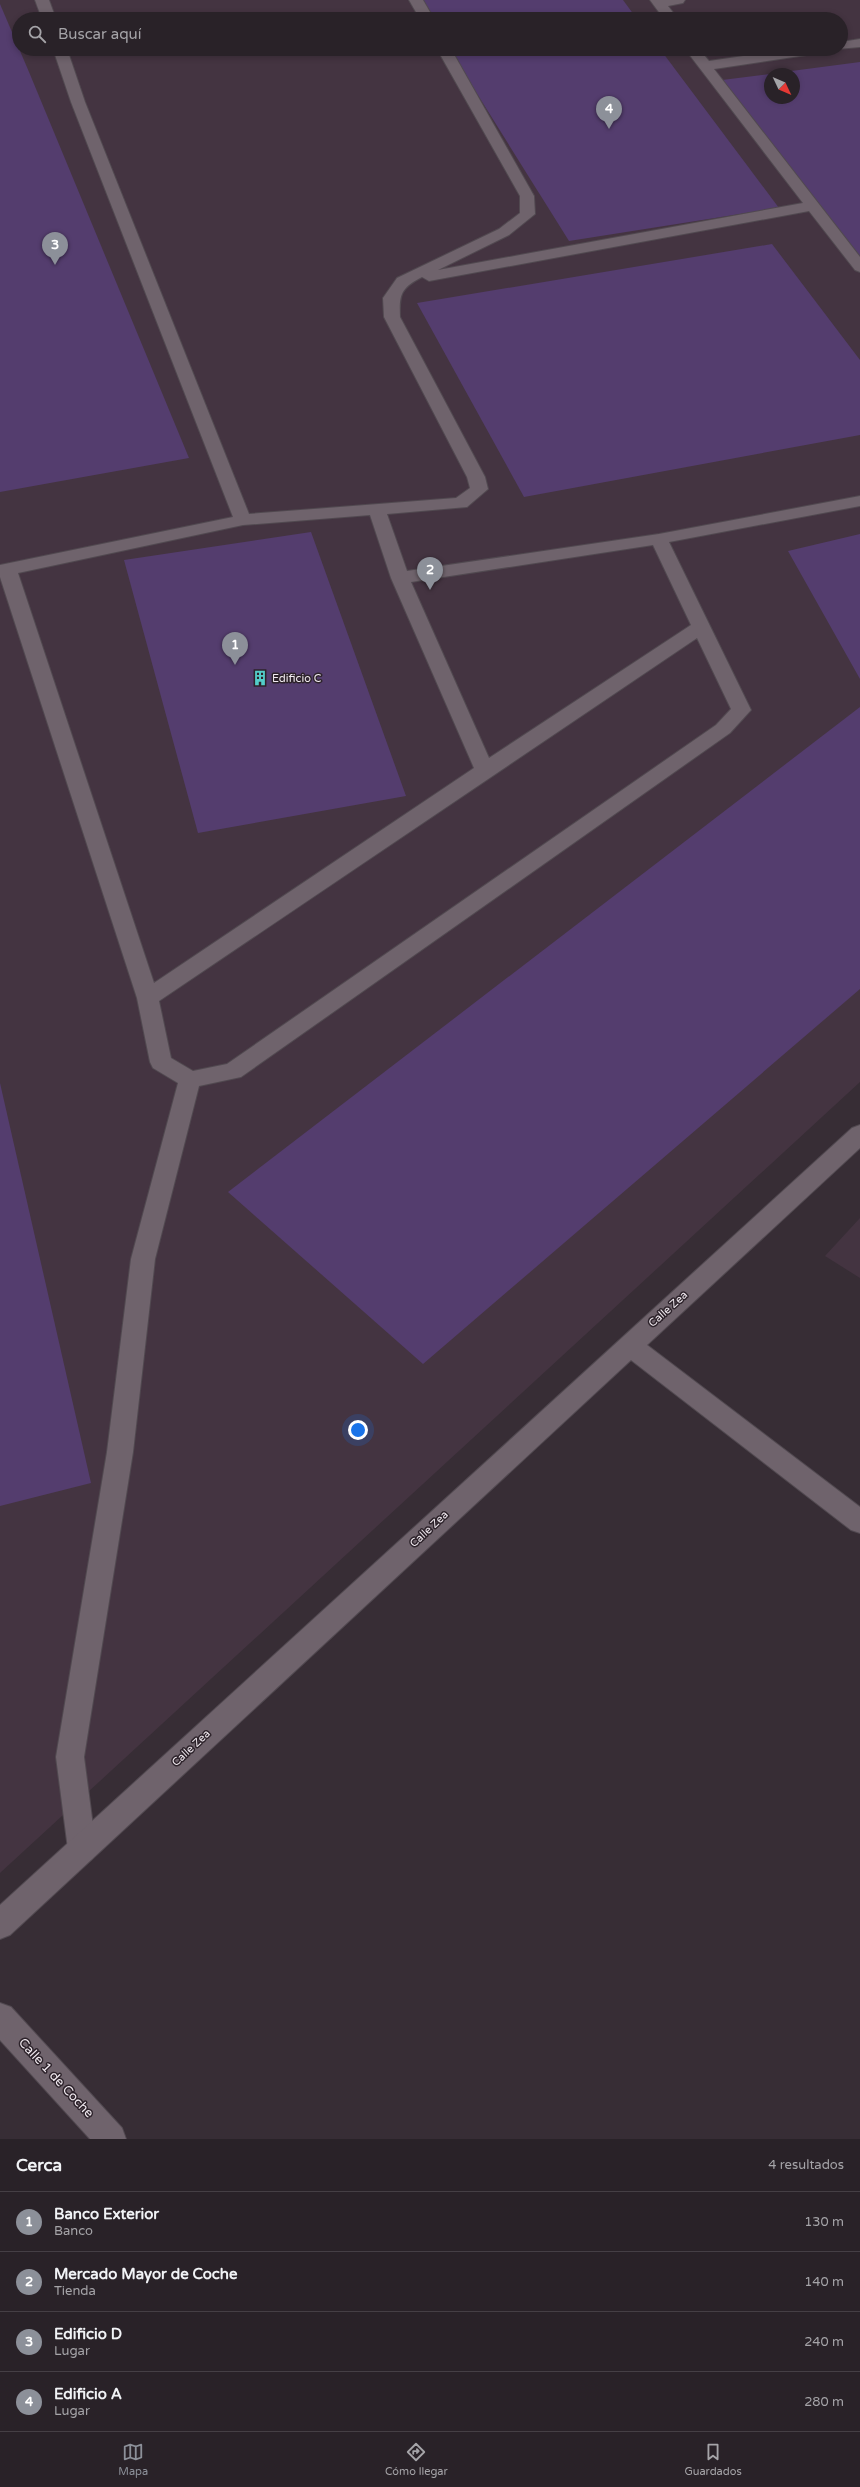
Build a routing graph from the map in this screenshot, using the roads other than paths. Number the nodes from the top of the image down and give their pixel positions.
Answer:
1 (42, 0) edge
2 (416, 0) edge
3 (678, 0) edge
4 (658, 1) edge
5 (46, 12) edge
6 (423, 12) edge
7 (665, 12) edge
8 (860, 43) edge
9 (848, 45) edge
10 (62, 56) edge
11 (448, 56) edge
12 (697, 56) edge
13 (773, 56) edge
14 (705, 66) junction
15 (813, 206) junction
16 (860, 267) edge
17 (402, 281) junction
18 (860, 501) edge
19 (377, 510) junction
20 (243, 520) junction
21 (659, 539) junction
22 (4, 570) edge
23 (400, 578) junction
24 (701, 627) junction
25 (485, 770) junction
26 (148, 998) junction
27 (190, 1080) junction
28 (860, 1134) edge
29 (629, 1345) junction
30 (860, 1522) edge
31 (82, 1849) junction
32 (0, 1925) edge
33 (0, 2018) edge
34 (111, 2139) edge

1 - 5 street
2 - 6 street
3 - 4 street
4 - 7 street
8 - 9 street
10 - 20 street
11 - 17 street
12 - 14 street
13 - 14 street
14 - 15 street
15 - 16 street
15 - 17 street
17 - 19 street
18 - 21 street
19 - 20 street
19 - 23 street
20 - 22 street
21 - 23 street
21 - 24 street
22 - 26 street
23 - 25 street
24 - 25 street
24 - 27 street
25 - 26 street
26 - 27 street
27 - 31 street
28 - 29 street, Calle Zea
29 - 30 street
29 - 31 street, Calle Zea
31 - 32 street, Calle Zea
33 - 34 street, Calle 1 de Coche

